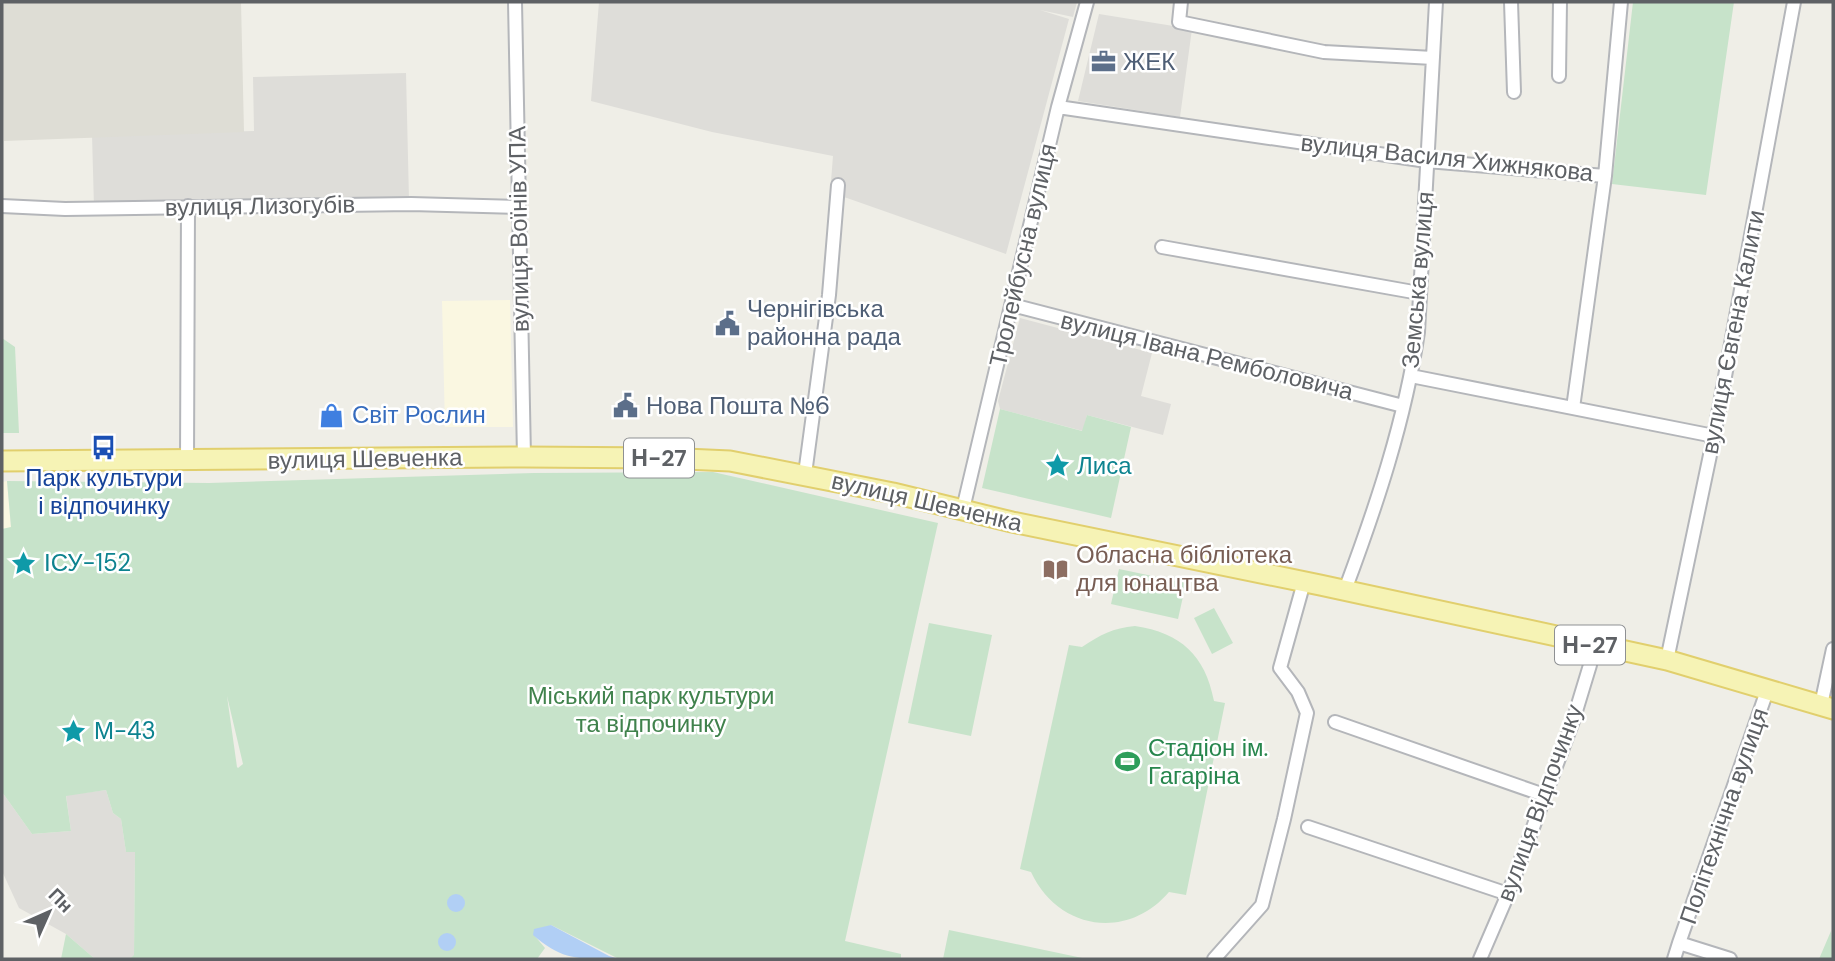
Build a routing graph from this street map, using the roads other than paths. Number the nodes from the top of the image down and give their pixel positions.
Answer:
1 (515, 2) edge
2 (1087, 2) edge
3 (1181, 2) edge
4 (1436, 2) edge
5 (1511, 2) edge
6 (1560, 2) edge
7 (1621, 2) edge
8 (1794, 2) edge
9 (1433, 58) junction
10 (1559, 76) dead end
11 (1514, 92) dead end
12 (1058, 107) junction
13 (1427, 161) junction
14 (1605, 176) junction
15 (838, 185) dead end
16 (2, 205) edge
17 (188, 206) junction
18 (518, 207) junction
19 (1162, 247) dead end
20 (1419, 293) junction
21 (1012, 305) junction
22 (1411, 376) junction
23 (1403, 406) junction
24 (1573, 408) junction
25 (1714, 436) junction
26 (524, 457) junction
27 (2, 461) edge
28 (187, 461) junction
29 (805, 474) junction
30 (962, 509) junction
31 (1304, 582) junction
32 (1345, 590) junction
33 (1586, 644) junction
34 (1833, 649) edge
35 (1667, 660) junction
36 (1768, 688) junction
37 (1827, 707) edge
38 (1335, 722) dead end
39 (1545, 795) junction
40 (1308, 827) dead end
41 (1508, 894) junction
42 (1679, 943) junction
43 (1214, 959) edge
44 (1480, 959) edge
45 (1674, 959) edge
46 (1730, 959) edge

1 - 18 street, вулиця Воїнів УПА
2 - 12 street, Тролейбусна вулиця
3 - 9 street
4 - 9 street, Земська вулиця
5 - 11 street
6 - 10 street
7 - 14 street
8 - 25 street, вулиця Євгена Калити
9 - 13 street, Земська вулиця
12 - 13 street, вулиця Василя Хижнякова
12 - 21 street, Тролейбусна вулиця
13 - 14 street, вулиця Василя Хижнякова
13 - 20 street, Земська вулиця
14 - 24 street, вулиця Василя Хижнякова
15 - 29 street
16 - 17 street, вулиця Лизогубів
17 - 18 street, вулиця Лизогубів
17 - 28 street
18 - 26 street, вулиця Воїнів УПА
19 - 20 street
20 - 22 street, Земська вулиця
21 - 23 street, вулиця Івана Ремболовича
21 - 30 street, Тролейбусна вулиця
22 - 23 street, Земська вулиця
22 - 24 street
23 - 32 street, Земська вулиця
24 - 25 street
25 - 35 street, вулиця Євгена Калити
26 - 28 main road, вулиця Шевченка / Н-27
26 - 29 main road, вулиця Шевченка / Н-27
27 - 28 main road, вулиця Шевченка / Н-27
29 - 30 main road, вулиця Шевченка / Н-27
30 - 31 main road, вулиця Шевченка / Н-27
31 - 32 main road, вулиця Шевченка / Н-27
31 - 43 street
32 - 33 main road, вулиця Шевченка / Н-27
33 - 35 main road, вулиця Шевченка / Н-27
33 - 39 street, вулиця Відпочинку
34 - 37 street
35 - 36 main road, вулиця Шевченка / Н-27
36 - 37 main road, вулиця Шевченка / Н-27
36 - 42 street, Політехнічна вулиця
38 - 39 street
39 - 41 street, вулиця Відпочинку
40 - 41 street
41 - 44 street, вулиця Відпочинку
42 - 45 street, Політехнічна вулиця
42 - 46 street, Політехнічна вулиця

